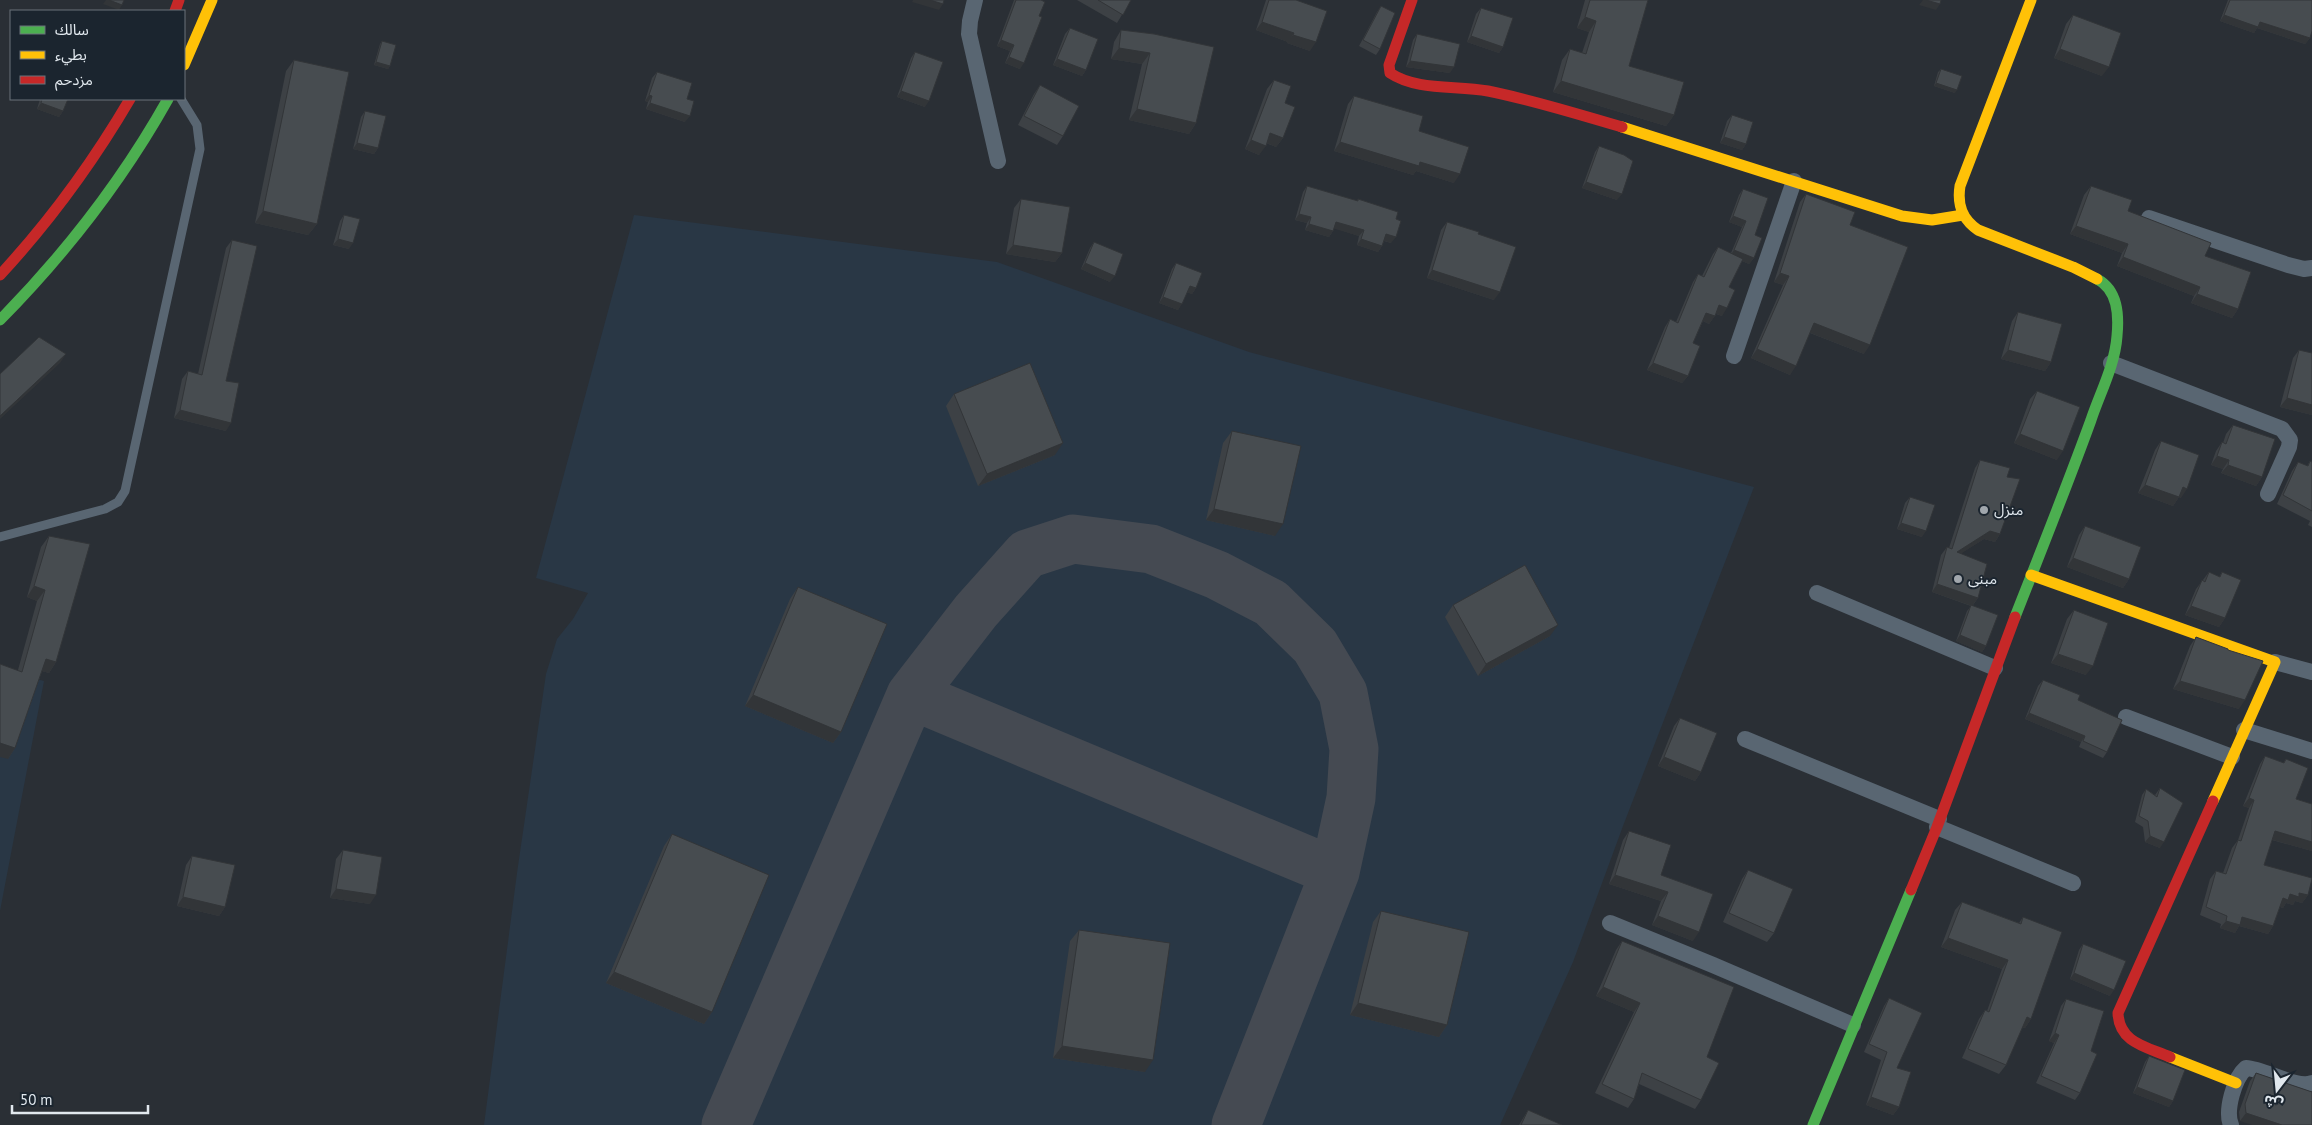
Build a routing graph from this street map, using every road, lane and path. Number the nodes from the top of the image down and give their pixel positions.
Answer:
1 (212, 0) edge
2 (975, 0) edge
3 (1412, 0) edge
4 (2031, 0) edge
5 (185, 63) edge
6 (129, 100) edge
7 (167, 100) edge
8 (182, 100) edge
9 (998, 161) dead end
10 (1794, 181) junction
11 (1963, 215) junction
12 (2149, 218) edge
13 (3, 267) edge
14 (2312, 268) edge
15 (0, 320) edge
16 (1734, 356) dead end
17 (2111, 363) junction
18 (2268, 494) dead end
19 (0, 537) edge
20 (2031, 575) junction
21 (1817, 593) dead end
22 (2275, 662) junction
23 (1995, 668) junction
24 (2312, 672) edge
25 (2126, 717) dead end
26 (2244, 730) junction
27 (1745, 739) dead end
28 (2312, 750) edge
29 (2232, 757) junction
30 (1938, 823) junction
31 (2073, 883) dead end
32 (1610, 923) dead end
33 (1853, 1025) junction
34 (2236, 1083) junction
35 (2312, 1083) edge
36 (1813, 1125) edge
37 (2230, 1125) edge

1 - 5 main road
2 - 9 street
3 - 10 main road
4 - 11 main road
6 - 13 main road
7 - 15 main road
8 - 19 lane
10 - 11 main road
10 - 16 street
11 - 17 main road
12 - 14 street
17 - 18 street
17 - 20 main road
20 - 22 main road
20 - 23 main road
21 - 23 street
22 - 24 street
22 - 26 main road
23 - 30 main road
25 - 29 street
26 - 28 street
26 - 29 main road
27 - 30 street
29 - 34 main road
30 - 31 street
30 - 33 main road
32 - 33 street
33 - 36 main road
34 - 35 street
34 - 37 street

